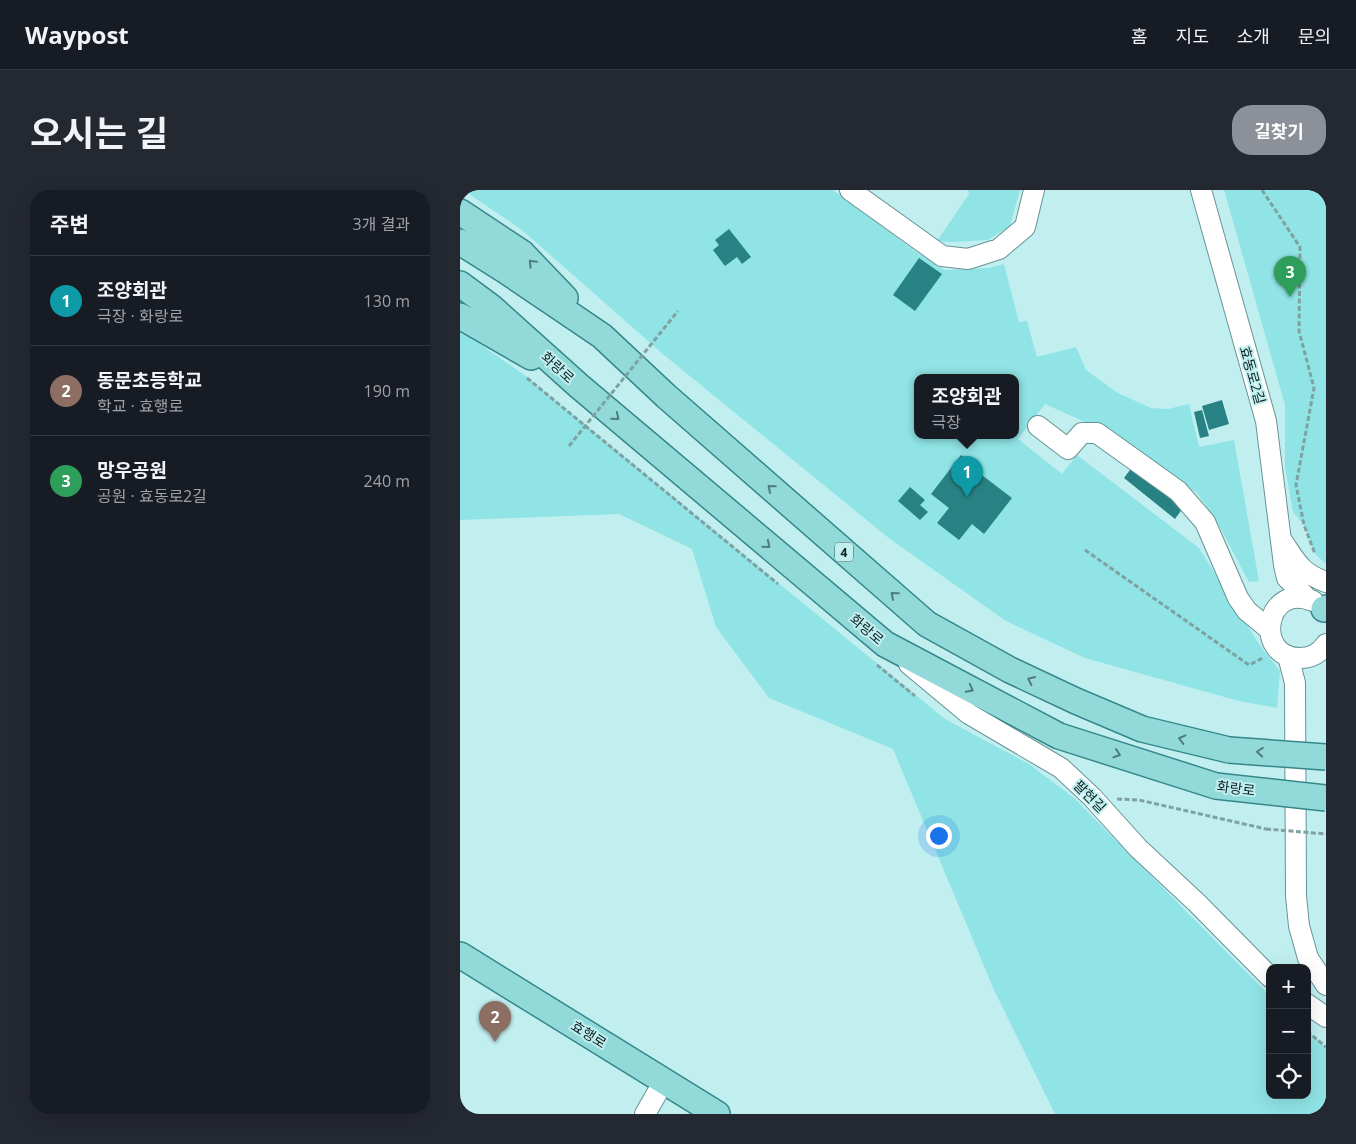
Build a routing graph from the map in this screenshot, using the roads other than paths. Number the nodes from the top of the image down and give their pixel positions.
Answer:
1 (850, 190) edge
2 (1034, 190) edge
3 (1202, 190) edge
4 (460, 212) edge
5 (460, 242) edge
6 (460, 284) edge
7 (460, 316) edge
8 (602, 336) junction
9 (579, 386) junction
10 (1038, 426) dead end
11 (1281, 540) junction
12 (1284, 565) junction
13 (1326, 582) edge
14 (1283, 603) junction
15 (1321, 607) edge
16 (1270, 629) junction
17 (885, 644) junction
18 (1320, 649) edge
19 (1284, 653) junction
20 (1295, 683) junction
21 (1326, 756) edge
22 (1326, 798) edge
23 (460, 955) edge
24 (1266, 973) edge
25 (1326, 985) edge
26 (1311, 1007) edge
27 (1326, 1017) edge
28 (664, 1081) junction
29 (645, 1114) edge
30 (717, 1114) edge

1 - 2 street
3 - 11 street, 효동로2길
8 -> 4 main road
5 - 8 main road, 4
6 - 9 main road, 화랑로
7 - 9 main road
21 -> 8 main road, 4, bridge
9 -> 17 main road, 화랑로
10 - 16 street
11 - 12 street, 효동로2길
11 - 13 street
12 - 14 street
12 - 15 street
14 - 15 street
14 - 16 street
16 - 19 street
17 -> 22 main road, 화랑로, bridge
17 - 24 street, 팔현길
18 - 19 street
18 - 20 street
19 - 20 street
20 - 25 street
23 - 28 main road, 효행로
26 - 27 street
28 - 29 street
28 - 30 main road, 효행로

